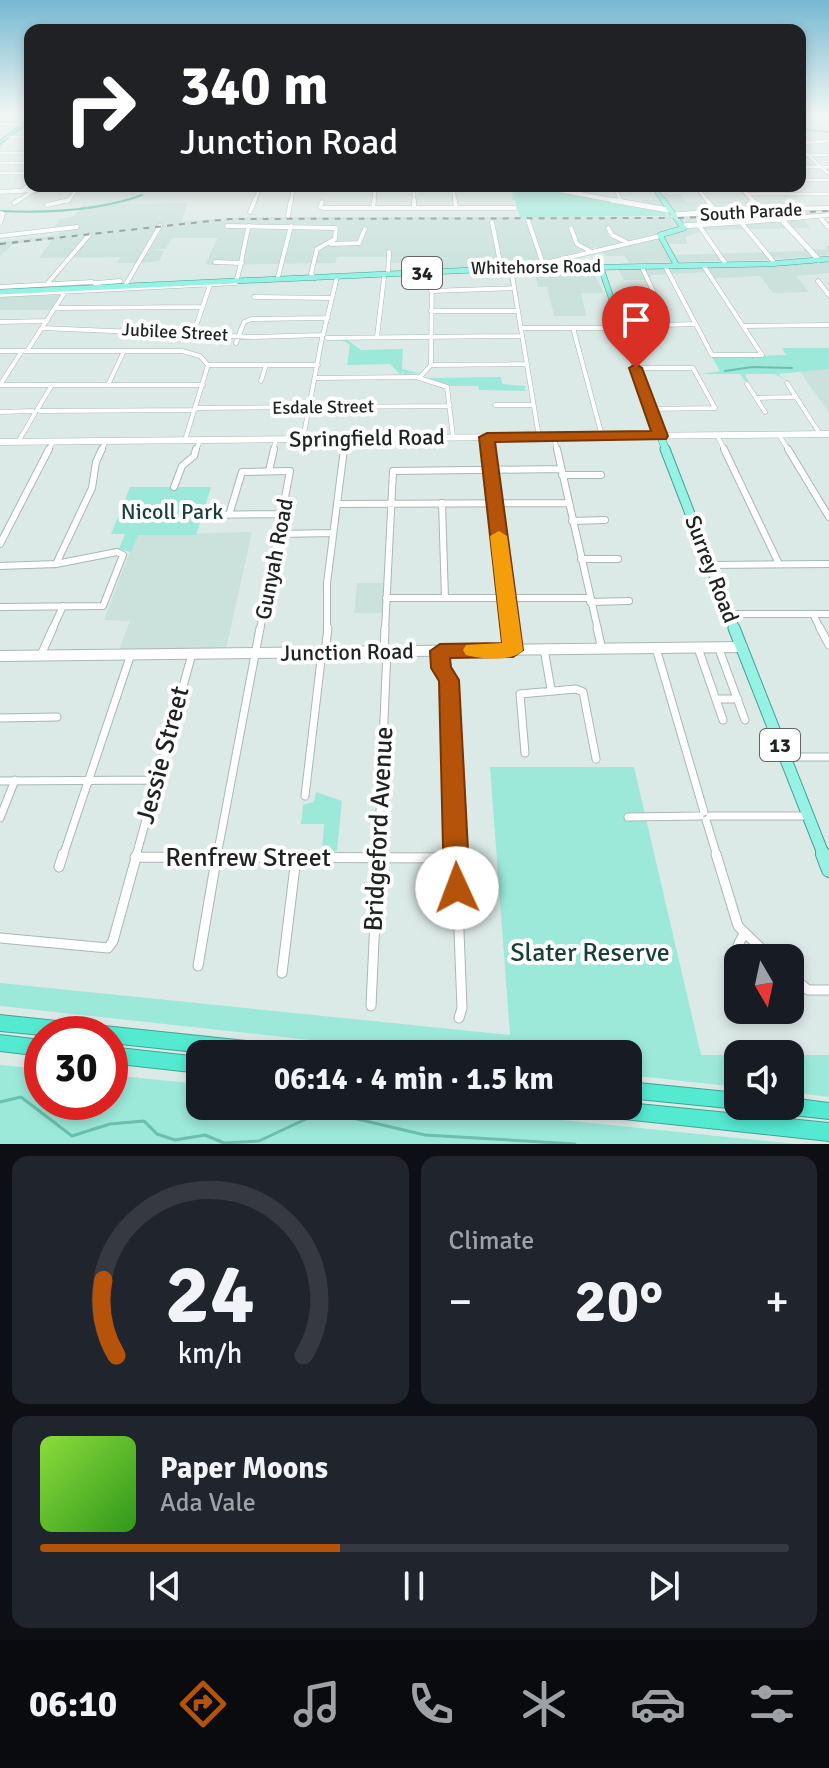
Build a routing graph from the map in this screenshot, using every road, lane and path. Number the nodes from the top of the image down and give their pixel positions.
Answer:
1 (821, 167) edge
2 (0, 173) edge
3 (24, 173) edge
4 (829, 177) edge
5 (806, 179) edge
6 (22, 191) edge
7 (0, 192) edge
8 (32, 192) edge
9 (75, 192) edge
10 (258, 192) edge
11 (292, 192) edge
12 (374, 192) edge
13 (414, 192) edge
14 (454, 192) edge
15 (576, 192) edge
16 (617, 192) edge
17 (657, 192) edge
18 (701, 192) edge
19 (748, 194) joint
20 (829, 194) edge
21 (621, 201) junction
22 (322, 202) dead end
23 (14, 203) dead end
24 (47, 205) dead end
25 (373, 208) junction
26 (414, 208) junction
27 (456, 208) junction
28 (515, 208) dead end
29 (829, 208) edge
30 (760, 209) junction
31 (250, 212) dead end
32 (669, 212) junction
33 (2, 213) edge
34 (717, 213) junction
35 (288, 216) dead end
36 (528, 220) dead end
37 (784, 220) junction
38 (740, 221) junction
39 (492, 222) dead end
40 (0, 223) edge
41 (699, 225) junction
42 (160, 226) dead end
43 (227, 226) dead end
44 (249, 226) junction
45 (291, 226) junction
46 (77, 227) dead end
47 (681, 227) junction
48 (571, 228) dead end
49 (608, 228) dead end
50 (829, 228) edge
51 (365, 229) dead end
52 (89, 235) dead end
53 (660, 235) junction
54 (0, 236) edge
55 (626, 242) junction
56 (328, 243) junction
57 (590, 251) junction
58 (389, 252) dead end
59 (825, 258) edge
60 (773, 261) junction
61 (215, 262) dead end
62 (242, 263) junction
63 (725, 263) junction
64 (677, 265) junction
65 (703, 265) junction
66 (540, 266) junction
67 (665, 266) junction
68 (501, 267) junction
69 (642, 267) junction
70 (515, 268) junction
71 (602, 270) junction
72 (432, 272) junction
73 (315, 275) junction
74 (386, 275) junction
75 (278, 277) junction
76 (337, 277) junction
77 (236, 280) junction
78 (247, 281) junction
79 (818, 281) dead end
80 (49, 285) junction
81 (123, 285) junction
82 (210, 285) junction
83 (514, 288) junction
84 (826, 288) edge
85 (0, 291) edge
86 (431, 291) junction
87 (20, 292) junction
88 (65, 292) junction
89 (11, 295) junction
90 (829, 295) edge
91 (254, 297) dead end
92 (332, 298) junction
93 (658, 302) dead end
94 (203, 307) junction
95 (55, 308) junction
96 (431, 311) junction
97 (518, 311) junction
98 (328, 318) junction
99 (47, 321) junction
100 (0, 322) edge
101 (695, 324) junction
102 (662, 325) dead end
103 (829, 325) edge
104 (743, 326) junction
105 (42, 328) junction
106 (521, 328) junction
107 (573, 328) junction
108 (622, 328) junction
109 (193, 335) junction
110 (239, 335) junction
111 (280, 336) junction
112 (522, 336) junction
113 (325, 337) junction
114 (377, 337) junction
115 (431, 337) junction
116 (236, 343) dead end
117 (277, 346) dead end
118 (0, 351) edge
119 (24, 351) junction
120 (124, 351) junction
121 (182, 351) junction
122 (175, 360) dead end
123 (527, 364) junction
124 (208, 365) junction
125 (266, 365) junction
126 (318, 365) junction
127 (431, 365) junction
128 (636, 368) junction
129 (316, 378) junction
130 (419, 378) junction
131 (261, 381) dead end
132 (787, 383) dead end
133 (747, 384) dead end
134 (0, 385) edge
135 (52, 385) junction
136 (108, 385) junction
137 (203, 385) junction
138 (795, 397) junction
139 (756, 398) junction
140 (495, 405) dead end
141 (533, 405) junction
142 (450, 406) junction
143 (309, 407) junction
144 (195, 409) junction
145 (650, 409) junction
146 (36, 411) junction
147 (0, 412) edge
148 (765, 412) dead end
149 (820, 434) junction
150 (829, 434) edge
151 (717, 435) junction
152 (779, 435) junction
153 (602, 436) junction
154 (660, 436) junction
155 (453, 437) junction
156 (487, 437) junction
157 (539, 437) junction
158 (554, 437) junction
159 (276, 439) junction
160 (303, 439) junction
161 (345, 439) junction
162 (185, 440) junction
163 (200, 440) junction
164 (106, 441) junction
165 (0, 442) edge
166 (18, 442) junction
167 (53, 442) junction
168 (491, 469) junction
169 (269, 471) junction
170 (562, 472) junction
171 (601, 475) dead end
172 (174, 487) dead end
173 (442, 503) junction
174 (495, 503) junction
175 (568, 503) junction
176 (338, 504) junction
177 (390, 504) junction
178 (283, 514) junction
179 (203, 515) dead end
180 (229, 515) junction
181 (829, 517) edge
182 (605, 520) dead end
183 (572, 521) junction
184 (333, 533) junction
185 (3, 534) edge
186 (279, 534) junction
187 (0, 544) edge
188 (581, 559) junction
189 (618, 559) dead end
190 (56, 564) junction
191 (779, 564) junction
192 (829, 564) edge
193 (710, 565) junction
194 (0, 566) edge
195 (386, 598) junction
196 (445, 598) junction
197 (506, 598) junction
198 (590, 600) junction
199 (629, 601) dead end
200 (63, 606) junction
201 (0, 607) edge
202 (729, 614) junction
203 (813, 614) junction
204 (829, 614) edge
205 (829, 645) edge
206 (742, 647) junction
207 (656, 648) junction
208 (698, 648) junction
209 (544, 649) junction
210 (602, 649) junction
211 (513, 650) junction
212 (386, 651) junction
213 (440, 651) junction
214 (324, 652) junction
215 (720, 652) dead end
216 (256, 653) junction
217 (131, 654) junction
218 (192, 654) junction
219 (41, 655) junction
220 (0, 656) edge
221 (705, 667) junction
222 (725, 667) junction
223 (551, 689) junction
224 (716, 699) junction
225 (738, 699) junction
226 (57, 717) dead end
227 (0, 718) edge
228 (723, 720) dead end
229 (745, 720) dead end
230 (525, 753) dead end
231 (785, 757) junction
232 (829, 757) edge
233 (596, 759) dead end
234 (15, 780) junction
235 (87, 780) junction
236 (156, 780) junction
237 (0, 781) edge
238 (305, 796) dead end
239 (705, 816) junction
240 (808, 816) junction
241 (628, 817) dead end
242 (0, 818) edge
243 (824, 843) edge
244 (135, 857) junction
245 (216, 858) junction
246 (296, 858) junction
247 (377, 858) junction
248 (456, 858) junction
249 (59, 867) dead end
250 (829, 870) edge
251 (744, 934) junction
252 (0, 938) edge
253 (737, 944) edge
254 (755, 944) edge
255 (198, 966) dead end
256 (282, 973) dead end
257 (804, 987) edge
258 (829, 990) edge
259 (371, 1006) dead end
260 (459, 1018) dead end
261 (0, 1023) edge
262 (24, 1025) edge
263 (128, 1036) edge
264 (186, 1042) edge
265 (0, 1043) edge
266 (24, 1046) edge
267 (128, 1057) edge
268 (186, 1063) edge
269 (642, 1091) edge
270 (724, 1100) edge
271 (804, 1108) edge
272 (829, 1111) edge
273 (642, 1113) edge
274 (829, 1132) edge

1 - 4 street
2 - 3 street
4 - 5 street
6 - 7 street
8 - 23 street
9 - 24 street
10 - 31 street
11 - 35 street
12 - 25 street
13 - 26 street
14 - 27 street
15 - 21 street, South Parade
16 - 21 street
17 - 32 main road
18 - 34 street
19 - 20 street
19 - 30 street
21 - 32 street, South Parade
22 - 25 street
25 - 26 street
26 - 27 street
27 - 28 street
29 - 30 street, South Parade
30 - 34 street, South Parade
32 - 34 street, South Parade
32 - 47 main road
33 - 40 street
36 - 66 street
37 - 38 street
37 - 50 street
37 - 59 street
38 - 41 street
38 - 60 street
39 - 68 street
41 - 47 street
41 - 63 street
42 - 81 street
43 - 44 street
44 - 45 street
44 - 62 street
45 - 56 street
45 - 75 street
46 - 54 street
47 - 53 main road
48 - 57 street
49 - 55 street
51 - 56 street
52 - 80 street
53 - 55 street
53 - 64 main road
55 - 57 street
56 - 73 street
57 - 66 street
58 - 74 street
59 - 60 main road, Whitehorse Road / 34
59 - 65 main road, Whitehorse Road / 34
60 - 63 main road, Whitehorse Road / 34
61 - 62 street
62 - 77 street
63 - 64 main road, Whitehorse Road / 34
64 - 65 main road, Whitehorse Road / 34
64 - 67 main road, Whitehorse Road / 34
64 - 71 main road, Whitehorse Road / 34
65 - 104 street
66 - 70 main road, Whitehorse Road / 34
66 - 71 main road, Whitehorse Road / 34
66 - 71 main road, Whitehorse Road / 34
67 - 69 main road, Whitehorse Road / 34
67 - 101 street
68 - 70 main road, Whitehorse Road / 34
68 - 74 main road, Whitehorse Road / 34
69 - 71 main road, Whitehorse Road / 34
69 - 93 street
70 - 72 main road, Whitehorse Road / 34
70 - 83 street
71 - 108 main road, Surrey Road / 13
72 - 74 main road, Whitehorse Road / 34
72 - 86 street
73 - 74 main road, Whitehorse Road / 34
73 - 75 main road, Whitehorse Road / 34
73 - 76 main road, Whitehorse Road / 34
73 - 78 main road, Whitehorse Road / 34
74 - 76 main road, Whitehorse Road / 34
74 - 114 street
75 - 77 main road, Whitehorse Road / 34
76 - 92 street
77 - 78 main road, Whitehorse Road / 34
77 - 81 main road, Whitehorse Road / 34
78 - 82 street, Whitehorse Road
79 - 84 street
80 - 81 main road, Whitehorse Road / 34
80 - 85 main road, Whitehorse Road / 34
81 - 82 street, Whitehorse Road
81 - 87 main road, Whitehorse Road / 34
81 - 88 street, Whitehorse Road
82 - 94 street
83 - 86 street
83 - 97 street
84 - 90 street
85 - 87 main road, Whitehorse Road / 34
85 - 89 street, Whitehorse Road
86 - 96 street
87 - 89 street, Whitehorse Road
88 - 89 street, Whitehorse Road
88 - 95 street
91 - 92 street
92 - 98 street
94 - 95 street
94 - 109 street
95 - 99 street
96 - 97 street
96 - 115 street
97 - 106 street
98 - 110 street
98 - 113 street
99 - 100 street
99 - 105 street
101 - 102 street
101 - 104 street
103 - 104 street
105 - 109 street, Jubilee Street
105 - 119 street
106 - 107 street
106 - 112 street
107 - 108 street
107 - 153 street
108 - 128 main road, Surrey Road / 13
109 - 110 street, Jubilee Street
110 - 111 street, Jubilee Street
110 - 116 street
111 - 113 street, Jubilee Street
111 - 117 street
112 - 115 street, Jubilee Street
112 - 123 street
113 - 114 street, Jubilee Street
113 - 126 street
114 - 115 street, Jubilee Street
115 - 127 street
118 - 119 street
119 - 120 street
119 - 134 street
120 - 121 street
120 - 136 street
121 - 122 street
121 - 124 street
123 - 127 street
123 - 141 street
124 - 125 street
124 - 137 street
125 - 126 street
125 - 131 street
126 - 129 street
127 - 130 street
128 - 145 main road, Surrey Road / 13
128 - 145 street
129 - 130 street
129 - 143 street
130 - 142 street
132 - 138 street
133 - 139 street
134 - 135 street
135 - 136 street
135 - 146 street
136 - 137 street
137 - 144 street
138 - 139 street
138 - 149 street
139 - 148 street
140 - 141 street
141 - 157 street
142 - 143 street, Esdale Street
142 - 155 street
143 - 144 street, Esdale Street
143 - 160 street
144 - 146 street, Esdale Street
144 - 162 street
145 - 154 main road, Surrey Road / 13
146 - 147 street, Esdale Street
146 - 166 street
149 - 150 street, Springfield Road
149 - 152 street, Springfield Road
151 - 152 street, Springfield Road
151 - 154 street, Springfield Road
151 - 191 street
152 - 181 street
153 - 154 street, Springfield Road
153 - 158 street, Springfield Road
154 - 193 main road, Surrey Road / 13
155 - 156 street, Springfield Road
155 - 161 street, Springfield Road
156 - 157 street, Springfield Road
156 - 168 street
157 - 158 street, Springfield Road
158 - 170 street
159 - 160 street, Springfield Road
159 - 163 street, Springfield Road
159 - 169 street, Gunyah Road
160 - 161 street, Springfield Road
161 - 176 street
162 - 163 street, Springfield Road
162 - 164 street, Springfield Road
163 - 172 street
164 - 167 street, Springfield Road
164 - 190 street
165 - 166 street, Springfield Road
166 - 167 street, Springfield Road
167 - 185 street
168 - 170 street
168 - 174 street
168 - 177 street, Bridgeford Avenue
169 - 178 street, Gunyah Road
169 - 180 street
170 - 171 street
170 - 175 street
173 - 174 street
173 - 177 street
173 - 196 street
174 - 175 street
174 - 197 street
175 - 183 street
176 - 177 street
176 - 184 street
177 - 195 street, Bridgeford Avenue
178 - 180 street
178 - 186 street, Gunyah Road
179 - 180 street
182 - 183 street
183 - 188 street
184 - 186 street
184 - 214 street
185 - 187 street
186 - 216 street, Gunyah Road
188 - 189 street
188 - 198 street
190 - 194 street
190 - 200 street
191 - 192 street
191 - 193 street
193 - 202 main road, Surrey Road / 13
195 - 196 street
195 - 212 street, Bridgeford Avenue
196 - 197 street
197 - 198 street
197 - 211 street
198 - 199 street
198 - 210 street
200 - 201 street
200 - 219 street
202 - 203 street
202 - 206 main road, Surrey Road / 13
203 - 204 street
203 - 205 street
206 - 208 street, Junction Road
206 - 231 main road, Surrey Road / 13
207 - 208 street, Junction Road
207 - 210 street, Junction Road
207 - 239 street
208 - 221 street
209 - 210 street, Junction Road
209 - 211 street, Junction Road
209 - 223 street
211 - 213 street, Junction Road
212 - 213 street, Junction Road
212 - 214 street, Junction Road
212 - 247 street, Bridgeford Avenue
213 - 248 street
214 - 216 street, Junction Road
214 - 238 street
215 - 222 street
216 - 218 street, Junction Road
216 - 245 street, Gunyah Road
217 - 218 street, Junction Road
217 - 219 street, Junction Road
217 - 235 street
218 - 236 street, Jessie Street
219 - 220 street, Junction Road
221 - 222 street
221 - 224 street
222 - 225 street
223 - 230 street
223 - 233 street
224 - 225 street
224 - 228 street
225 - 229 street
226 - 227 street
231 - 232 street
231 - 240 main road, Surrey Road / 13
234 - 235 street
234 - 237 street
234 - 242 street
235 - 236 street
235 - 249 street
236 - 244 street, Jessie Street
239 - 240 street
239 - 241 street
239 - 251 street
240 - 243 main road, Surrey Road / 13
243 - 250 main road, Surrey Road / 13
244 - 245 street, Renfrew Street
244 - 252 street, Jessie Street
245 - 246 street, Renfrew Street
245 - 255 street, Gunyah Road
246 - 247 street, Renfrew Street
246 - 256 street
247 - 248 street, Renfrew Street
247 - 259 street, Bridgeford Avenue
248 - 260 street
251 - 253 street
251 - 254 street
257 - 258 street
261 - 262 highway
263 - 264 highway
265 - 266 highway
267 - 268 highway
269 - 270 highway
271 - 272 highway
273 - 274 highway

